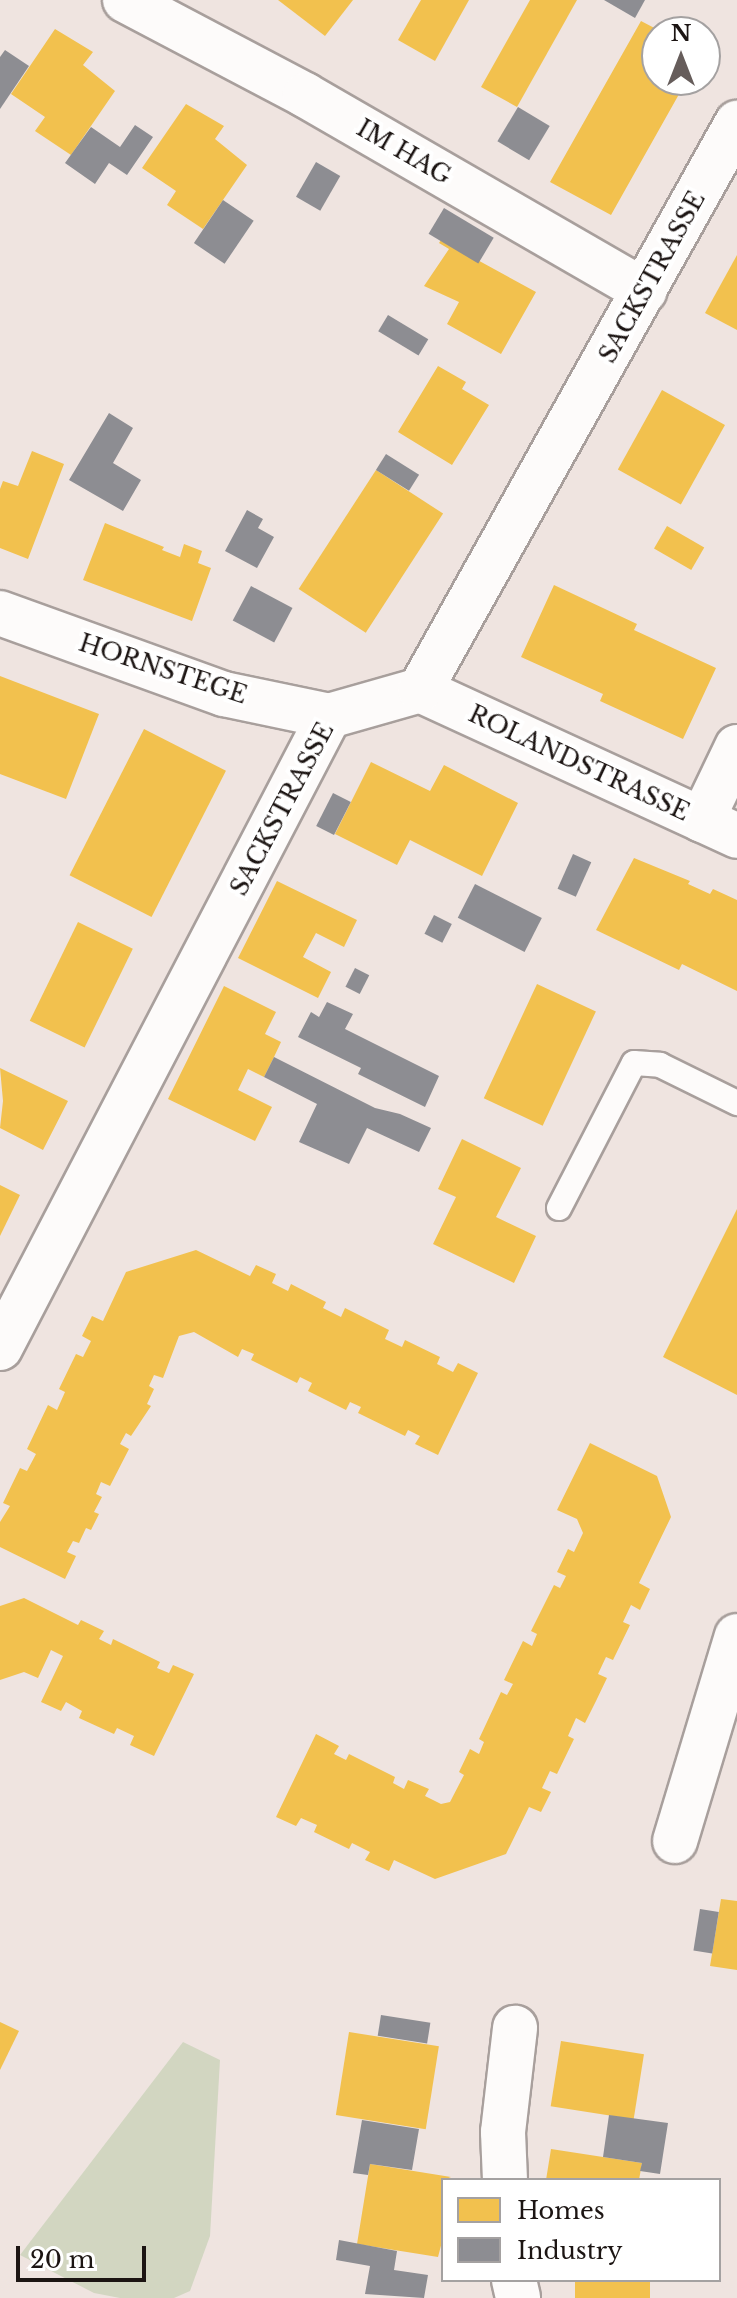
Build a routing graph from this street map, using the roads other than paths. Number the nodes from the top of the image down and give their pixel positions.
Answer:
1 (154, 7) edge
2 (737, 123) edge
3 (644, 291) junction
4 (0, 613) edge
5 (420, 690) junction
6 (329, 716) junction
7 (737, 747) edge
8 (720, 828) edge
9 (737, 1103) edge
10 (559, 1208) dead end
11 (0, 1348) edge
12 (737, 1636) edge
13 (675, 1841) dead end
14 (515, 2028) dead end
15 (505, 2178) edge

1 - 3 street, IM HAG
2 - 3 street, SACKSTRASSE
3 - 5 street, SACKSTRASSE
4 - 6 street, HORNSTEGE
5 - 6 street, SACKSTRASSE
5 - 8 street, ROLANDSTRASSE
6 - 11 street, SACKSTRASSE
7 - 8 street
9 - 10 lane
12 - 13 street
14 - 15 street

